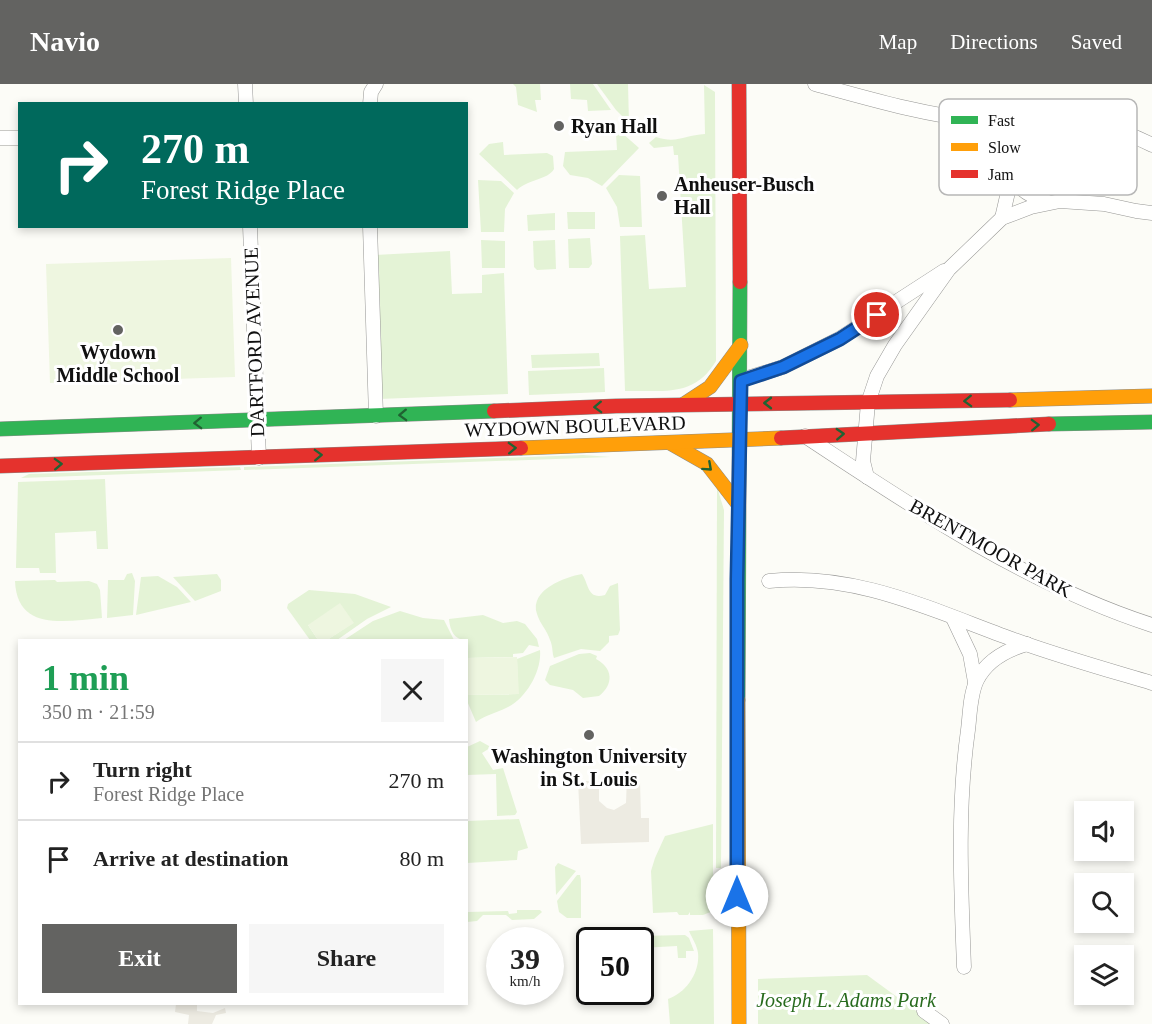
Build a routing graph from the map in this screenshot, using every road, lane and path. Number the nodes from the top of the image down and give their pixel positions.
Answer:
1 (245, 84) edge
2 (376, 84) edge
3 (739, 84) edge
4 (815, 84) edge
5 (246, 102) edge
6 (370, 102) edge
7 (939, 114) edge
8 (1137, 137) edge
9 (0, 138) edge
10 (18, 138) edge
11 (1152, 145) edge
12 (1007, 195) edge
13 (1031, 195) edge
14 (1048, 202) junction
15 (1152, 213) edge
16 (1002, 218) junction
17 (250, 228) edge
18 (370, 228) edge
19 (949, 269) junction
20 (741, 345) junction
21 (741, 381) junction
22 (1152, 396) edge
23 (740, 403) junction
24 (868, 403) junction
25 (684, 405) junction
26 (376, 416) junction
27 (256, 421) junction
28 (1152, 422) edge
29 (0, 429) edge
30 (866, 433) junction
31 (805, 436) junction
32 (740, 440) junction
33 (668, 442) junction
34 (259, 458) junction
35 (0, 466) edge
36 (867, 477) junction
37 (738, 504) junction
38 (769, 581) dead end
39 (953, 618) junction
40 (1152, 625) edge
41 (1027, 644) junction
42 (975, 682) junction
43 (1152, 683) edge
44 (964, 967) dead end
45 (924, 1011) dead end
46 (739, 1024) edge
47 (942, 1024) edge

1 - 5 street
2 - 6 street
3 - 20 street
4 - 7 street
8 - 11 street
9 - 10 street
12 - 16 street
13 - 14 street
14 - 15 street
14 - 16 street
16 - 19 street
17 - 27 street, DARTFORD AVENUE
18 - 26 street
19 - 21 street
19 - 24 street
20 - 21 street
20 - 25 street
21 - 23 street
22 -> 24 street, WYDOWN BOULEVARD
24 -> 23 street, WYDOWN BOULEVARD
23 - 25 street, WYDOWN BOULEVARD
23 - 32 street
24 - 30 street
25 -> 26 street, WYDOWN BOULEVARD
26 - 27 street, WYDOWN BOULEVARD
27 -> 29 street, WYDOWN BOULEVARD
27 - 34 street, DARTFORD AVENUE
30 -> 28 street, WYDOWN BOULEVARD
31 -> 30 street, WYDOWN BOULEVARD
30 - 36 street
31 - 32 street, WYDOWN BOULEVARD
31 - 36 street, BRENTMOOR PARK
32 - 33 street, WYDOWN BOULEVARD
32 - 37 street
34 -> 33 street, WYDOWN BOULEVARD
33 -> 37 street
35 -> 34 street, WYDOWN BOULEVARD
36 - 40 street, BRENTMOOR PARK
37 - 46 street
38 - 39 street
39 - 41 street
39 - 42 street
41 - 42 street
41 - 43 street
42 - 44 street
45 - 47 street

